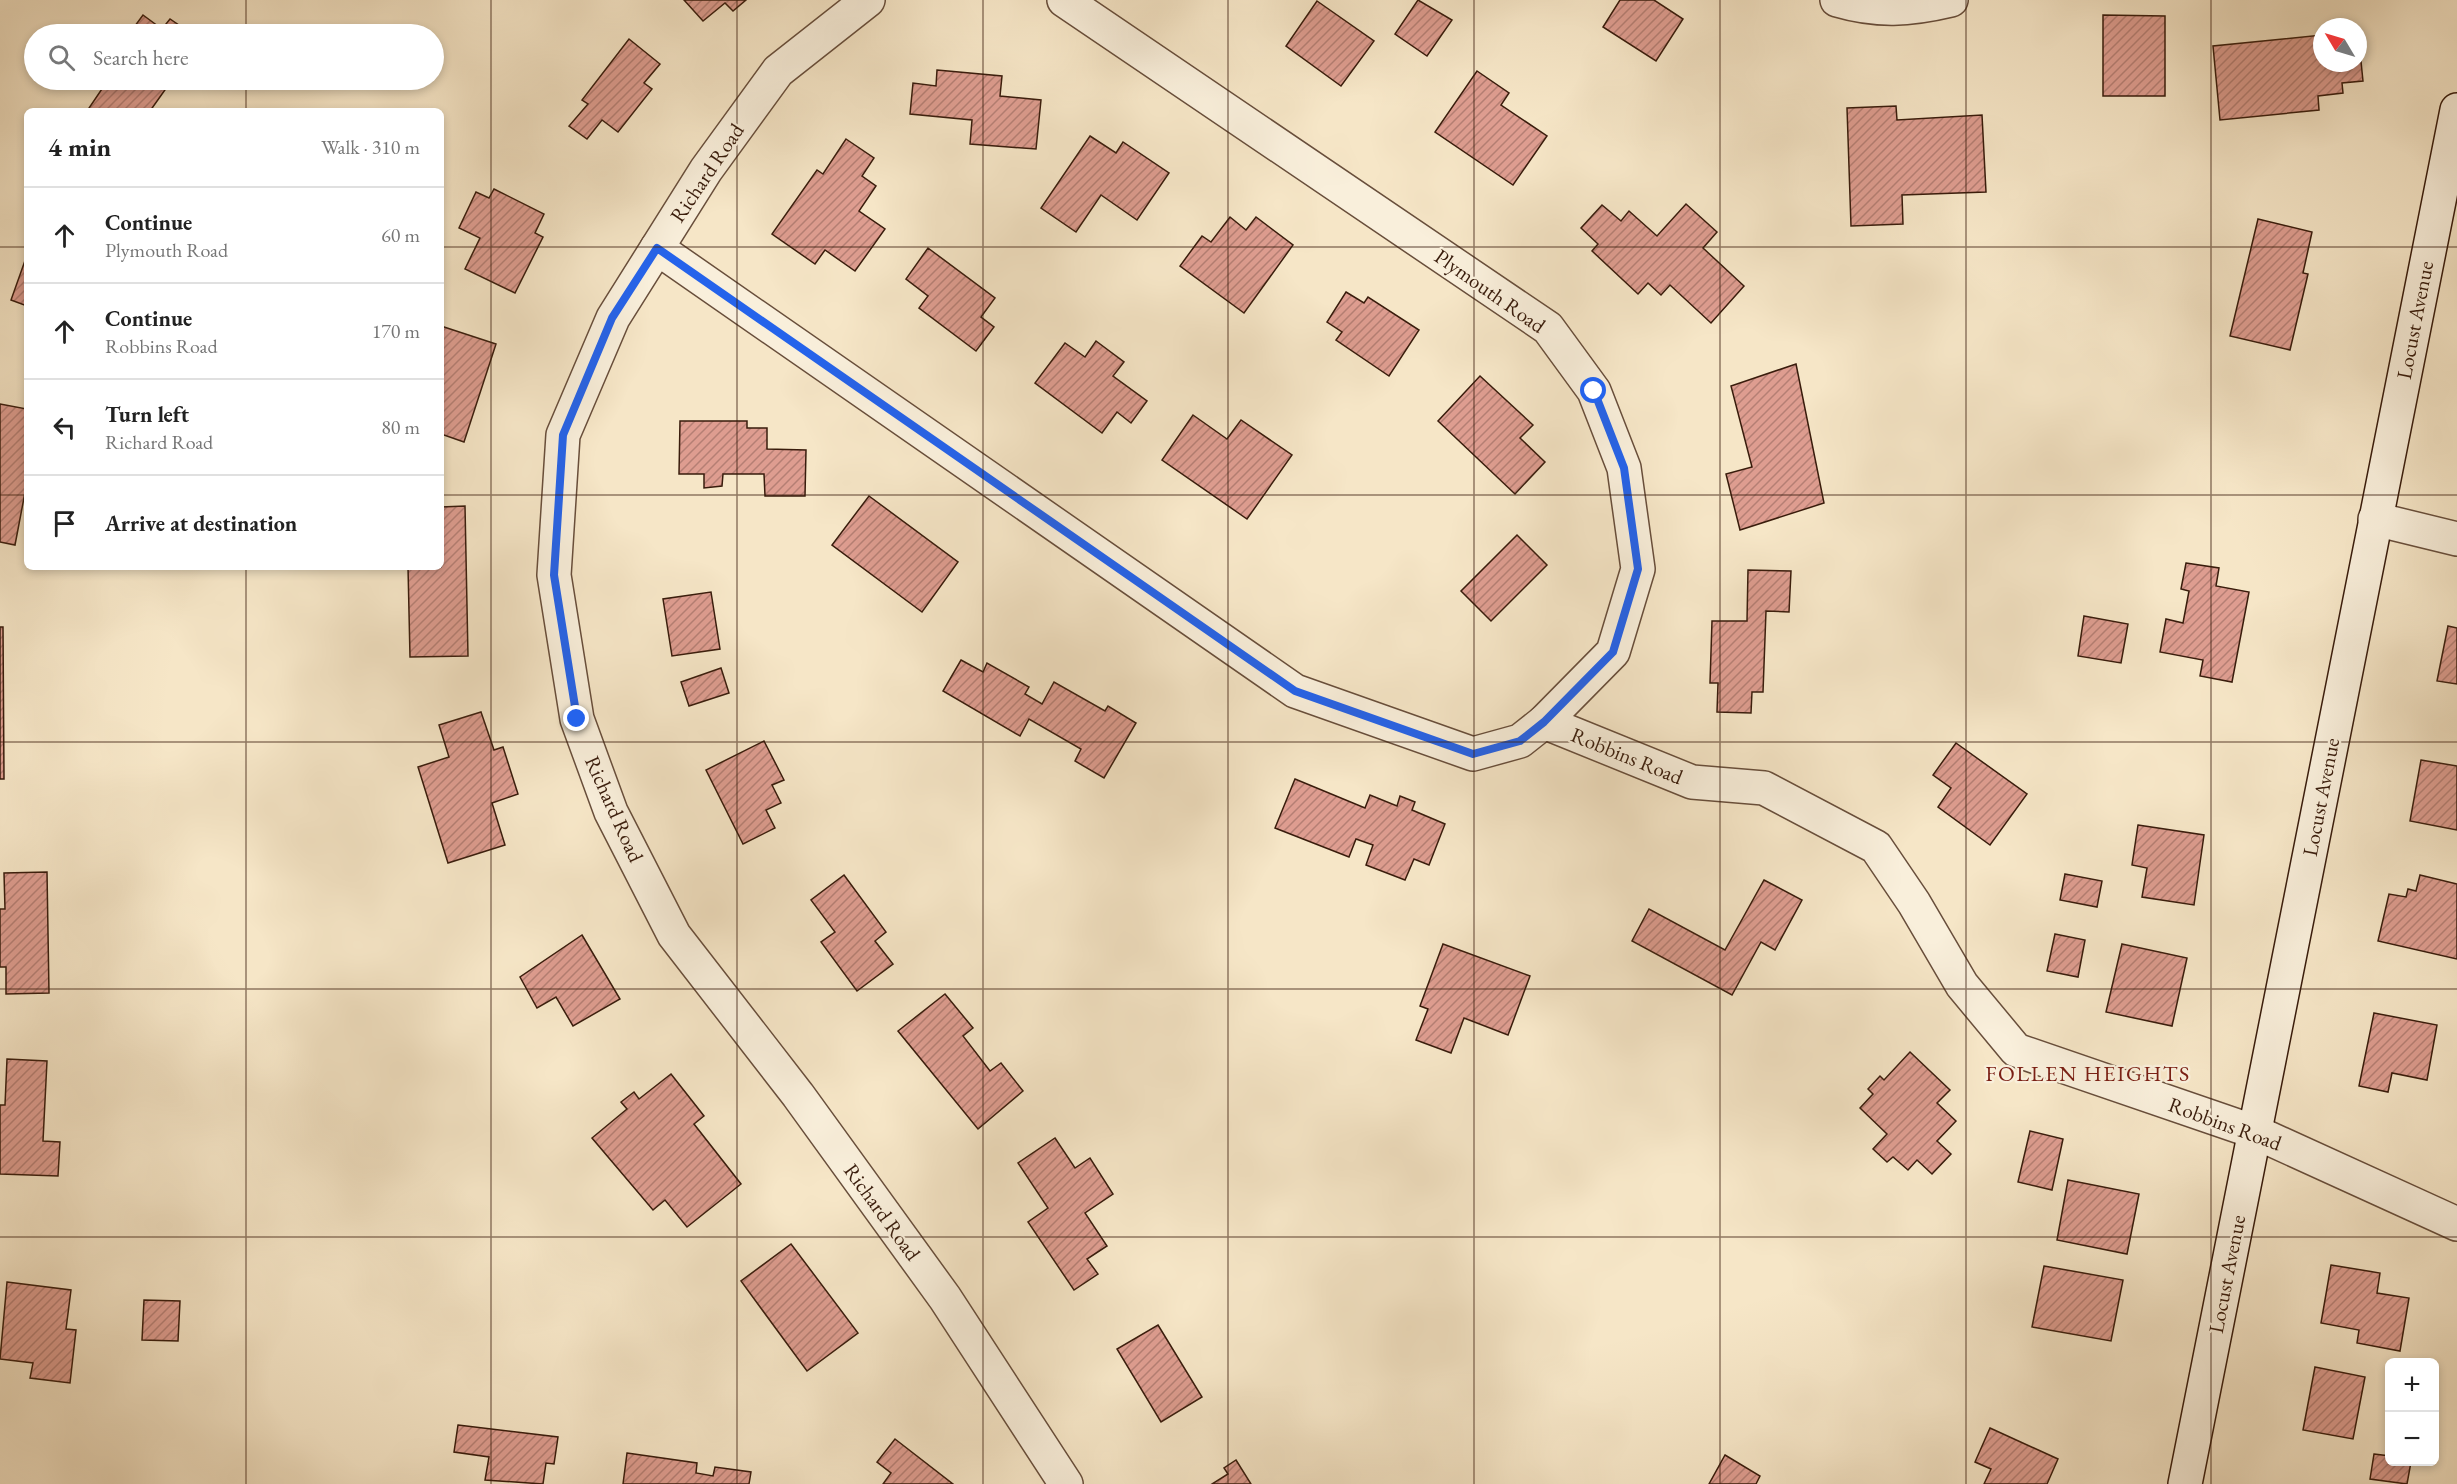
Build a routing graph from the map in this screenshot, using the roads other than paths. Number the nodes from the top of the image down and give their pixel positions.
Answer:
1 (868, 0) edge
2 (1064, 0) edge
3 (1837, 0) edge
4 (1951, 0) edge
5 (2457, 110) edge
6 (657, 248) junction
7 (2376, 519) junction
8 (2457, 539) edge
9 (1544, 722) junction
10 (2255, 1132) junction
11 (2457, 1224) edge
12 (1066, 1484) edge
13 (2185, 1484) edge

1 - 6 street, Richard Road
2 - 9 street, Plymouth Road
3 - 4 street
5 - 7 street, Locust Avenue
6 - 9 street, Robbins Road
6 - 12 street, Richard Road
7 - 8 street
7 - 10 street, Locust Avenue
9 - 10 street, Robbins Road
10 - 11 street, Robbins Road
10 - 13 street, Locust Avenue

